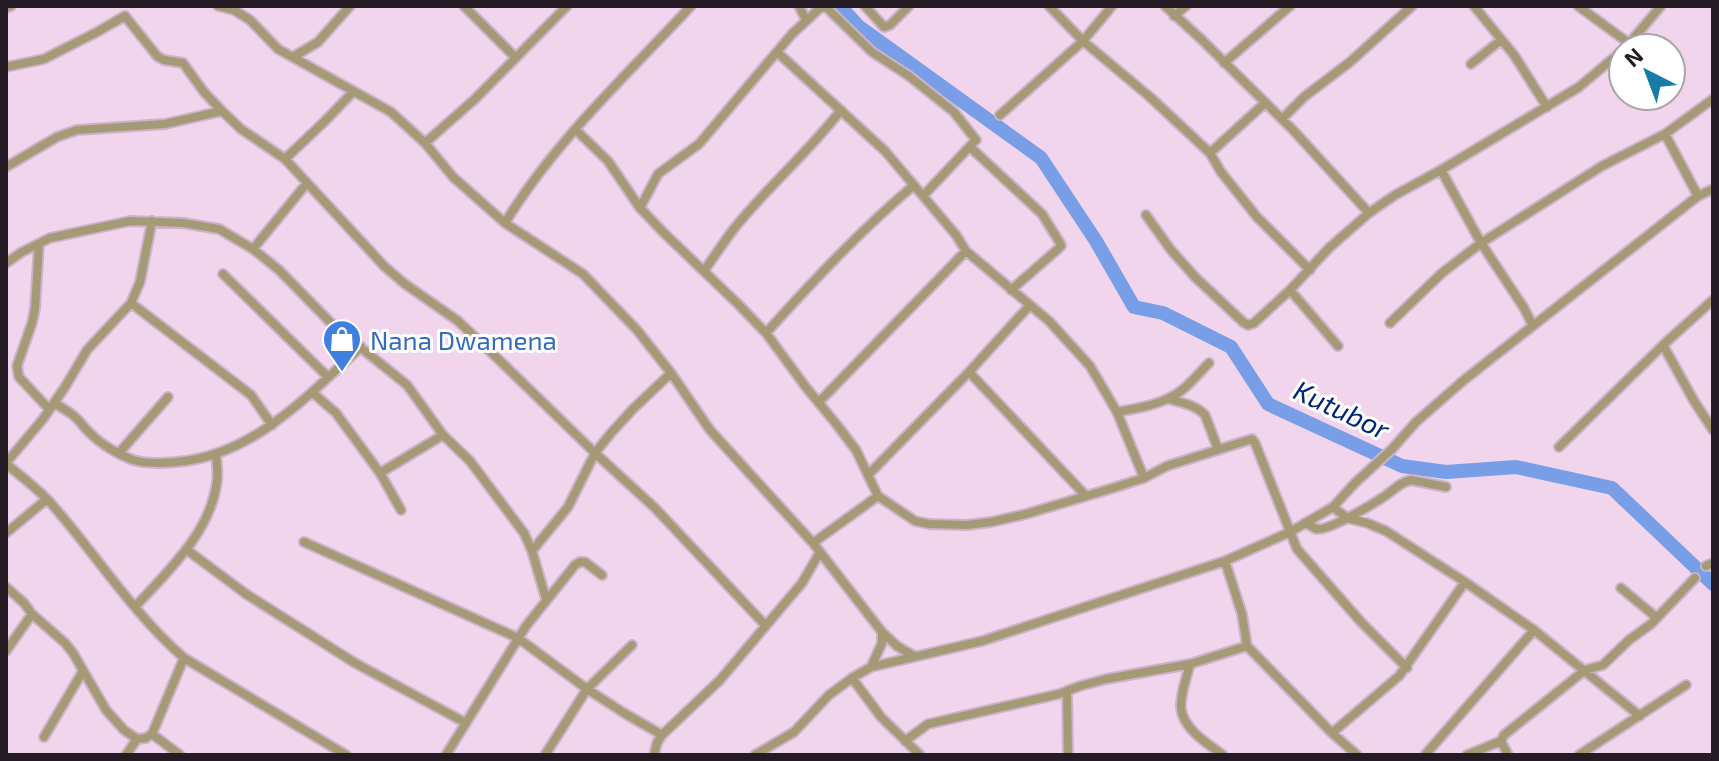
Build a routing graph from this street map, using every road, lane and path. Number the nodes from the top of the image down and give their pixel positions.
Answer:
1 (219, 6) edge
2 (350, 6) edge
3 (464, 6) edge
4 (567, 6) edge
5 (691, 6) edge
6 (799, 6) edge
7 (865, 6) edge
8 (909, 6) edge
9 (1049, 6) edge
10 (1112, 6) edge
11 (1165, 6) edge
12 (1186, 6) edge
13 (1290, 6) edge
14 (1412, 6) edge
15 (1474, 6) edge
16 (1578, 6) edge
17 (1661, 6) edge
18 (1174, 16) junction
19 (806, 20) junction
20 (1608, 32) edge
21 (1639, 32) edge
22 (1501, 40) junction
23 (1083, 41) junction
24 (777, 52) junction
25 (293, 57) junction
26 (516, 58) junction
27 (1224, 63) junction
28 (1471, 64) dead end
29 (1607, 64) edge
30 (6, 67) edge
31 (353, 92) junction
32 (1713, 99) edge
33 (1265, 103) junction
34 (1547, 107) junction
35 (841, 110) junction
36 (222, 111) junction
37 (1000, 115) dead end
38 (1282, 119) junction
39 (576, 130) junction
40 (1665, 134) junction
41 (975, 141) junction
42 (425, 143) junction
43 (1210, 153) junction
44 (285, 159) junction
45 (7, 165) edge
46 (1441, 170) junction
47 (307, 183) junction
48 (914, 185) junction
49 (1713, 189) edge
50 (923, 196) junction
51 (1698, 196) junction
52 (640, 208) junction
53 (1369, 213) junction
54 (1146, 215) dead end
55 (152, 221) junction
56 (505, 223) junction
57 (1481, 243) junction
58 (39, 244) junction
59 (253, 249) junction
60 (966, 251) junction
61 (6, 263) edge
62 (1310, 270) junction
63 (704, 271) junction
64 (223, 274) dead end
65 (1011, 290) junction
66 (1290, 290) junction
67 (1713, 300) edge
68 (131, 303) junction
69 (1030, 305) junction
70 (1390, 323) dead end
71 (1533, 326) junction
72 (766, 333) junction
73 (1663, 345) junction
74 (1338, 346) dead end
75 (361, 347) junction
76 (1209, 363) dead end
77 (969, 372) junction
78 (671, 373) junction
79 (328, 377) junction
80 (312, 392) junction
81 (168, 397) dead end
82 (1169, 399) junction
83 (819, 402) junction
84 (51, 406) junction
85 (1117, 412) junction
86 (272, 425) junction
87 (1713, 430) edge
88 (443, 435) junction
89 (1559, 447) dead end
90 (1218, 449) junction
91 (119, 453) junction
92 (595, 453) junction
93 (216, 455) junction
94 (6, 463) edge
95 (380, 473) junction
96 (868, 475) junction
97 (1144, 478) junction
98 (1446, 487) dead end
99 (878, 496) junction
100 (1086, 496) junction
101 (47, 499) junction
102 (1333, 507) junction
103 (401, 510) dead end
104 (1347, 518) junction
105 (1305, 523) junction
106 (1290, 532) junction
107 (6, 533) edge
108 (304, 542) dead end
109 (813, 543) junction
110 (187, 550) junction
111 (532, 551) junction
112 (820, 552) junction
113 (1225, 561) junction
114 (602, 575) dead end
115 (1695, 578) dead end
116 (1465, 582) junction
117 (6, 587) edge
118 (1621, 588) dead end
119 (546, 599) junction
120 (135, 607) junction
121 (32, 614) junction
122 (1657, 618) junction
123 (765, 625) junction
124 (1534, 630) junction
125 (882, 632) junction
126 (518, 638) junction
127 (632, 645) dead end
128 (1247, 646) junction
129 (6, 651) edge
130 (914, 656) junction
131 (184, 658) junction
132 (1190, 664) junction
133 (871, 667) junction
134 (1407, 668) junction
135 (1585, 670) junction
136 (83, 671) junction
137 (852, 678) junction
138 (1686, 685) dead end
139 (587, 689) junction
140 (1067, 691) junction
141 (1640, 716) junction
142 (466, 723) junction
143 (1332, 733) junction
144 (152, 734) junction
145 (662, 735) junction
146 (44, 737) dead end
147 (137, 739) junction
148 (905, 741) junction
149 (1501, 741) junction
150 (126, 755) edge
151 (180, 755) edge
152 (346, 755) edge
153 (446, 755) edge
154 (545, 755) edge
155 (654, 755) edge
156 (755, 755) edge
157 (920, 755) edge
158 (1068, 755) edge
159 (1223, 755) edge
160 (1357, 755) edge
161 (1425, 755) edge
162 (1467, 755) edge
163 (1508, 755) edge
164 (1579, 755) edge

1 - 25 street
2 - 25 street
3 - 26 street
4 - 26 street
5 - 39 street
6 - 19 street
7 - 8 street
9 - 23 street
10 - 23 street
11 - 18 street
12 - 18 street
13 - 27 street
14 - 38 street
15 - 22 street
16 - 20 street
17 - 21 street
18 - 27 street
19 - 24 street
19 - 41 street
22 - 28 street
22 - 34 street
23 - 37 street
23 - 43 street
24 - 35 street
24 - 52 street
25 - 31 street
26 - 42 street
27 - 33 street
29 - 34 street
30 - 36 street
31 - 42 street
31 - 44 street
32 - 40 street
33 - 38 street
33 - 43 street
34 - 46 street
35 - 48 street
35 - 63 street
36 - 44 street
36 - 45 street
38 - 53 street
39 - 52 street
39 - 56 street
40 - 51 street
40 - 57 street
41 - 50 street
41 - 65 street
42 - 56 street
43 - 62 street
44 - 47 street
46 - 53 street
46 - 57 street
47 - 59 street
47 - 92 street
48 - 50 street
48 - 72 street
49 - 51 street
50 - 60 street
51 - 71 street
52 - 63 street
53 - 62 street
54 - 66 street
55 - 58 street
55 - 59 street
55 - 68 street
56 - 78 street
57 - 70 street
57 - 71 street
58 - 61 street
58 - 84 street
59 - 75 street
60 - 65 street
60 - 83 street
62 - 66 street
63 - 72 street
64 - 79 street
65 - 69 street
66 - 74 street
67 - 73 street
68 - 84 street
68 - 86 street
69 - 77 street
69 - 85 street
71 - 102 street
72 - 83 street
73 - 87 street
73 - 89 street
75 - 79 street
75 - 88 street
76 - 82 street
77 - 96 street
77 - 100 street
78 - 92 street
78 - 109 street
79 - 80 street
80 - 86 street
80 - 95 street
81 - 91 street
82 - 85 street
82 - 90 street
83 - 96 street
84 - 91 street
84 - 94 street
85 - 97 street
86 - 93 street
88 - 95 street
88 - 111 street
90 - 97 street
90 - 106 street
91 - 93 street
92 - 111 street
92 - 123 street
93 - 110 street
94 - 101 street
95 - 103 street
96 - 99 street
97 - 100 street
98 - 104 street
99 - 100 street
99 - 109 street
101 - 107 street
101 - 120 street
102 - 104 street
102 - 105 street
104 - 105 street
104 - 116 street
105 - 106 street
106 - 113 street
106 - 134 street
108 - 126 street
109 - 112 street
110 - 120 street
110 - 142 street
111 - 119 street
112 - 123 street
112 - 125 street
113 - 128 street
113 - 130 street
114 - 119 street
115 - 122 street
116 - 124 street
116 - 134 street
117 - 121 street
118 - 122 street
119 - 126 street
120 - 131 street
121 - 129 street
121 - 136 street
122 - 135 street
123 - 145 street
124 - 135 street
124 - 161 street
125 - 130 street
125 - 133 street
126 - 139 street
126 - 142 street
127 - 139 street
128 - 132 street
128 - 143 street
130 - 133 street
131 - 144 street
131 - 152 street
132 - 140 street
132 - 159 street
133 - 137 street
134 - 143 street
135 - 141 street
135 - 149 street
136 - 146 street
136 - 147 street
137 - 148 street
137 - 156 street
138 - 141 street
139 - 145 street
139 - 154 street
140 - 148 street
140 - 158 street
141 - 164 street
142 - 153 street
143 - 160 street
144 - 147 street
144 - 151 street
145 - 155 street
147 - 150 street
148 - 157 street
149 - 162 street
149 - 163 street

